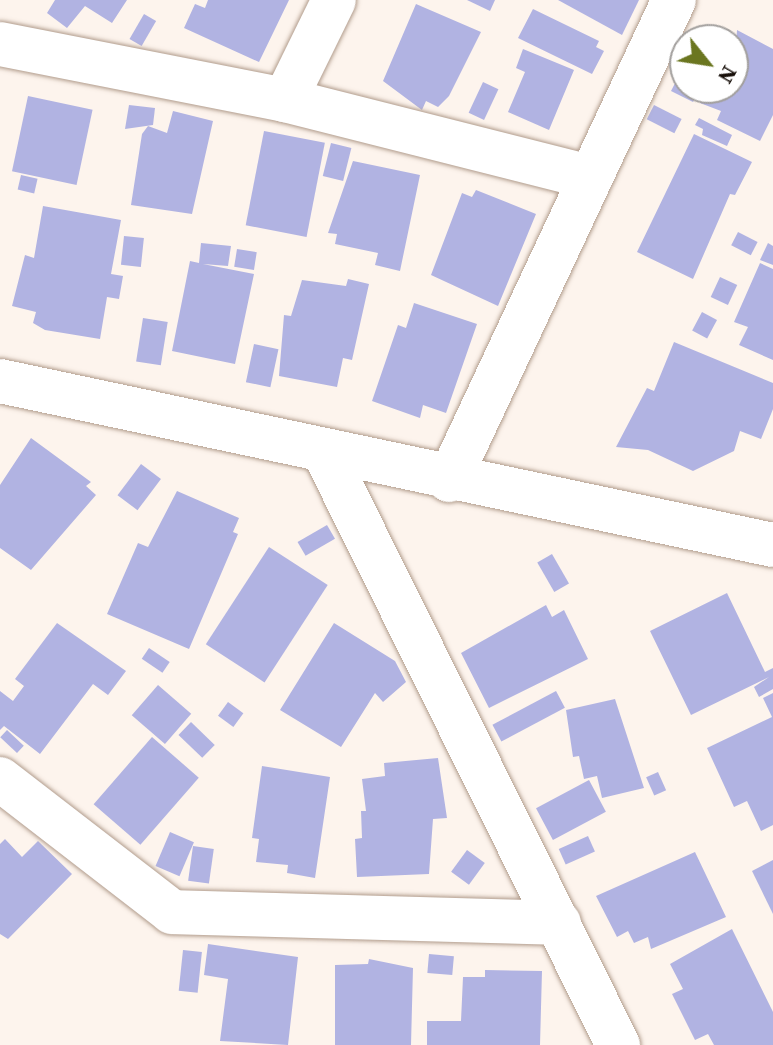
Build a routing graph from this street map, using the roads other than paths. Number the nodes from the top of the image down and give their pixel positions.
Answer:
1 (334, 0) edge
2 (674, 0) edge
3 (0, 44) edge
4 (285, 100) junction
5 (590, 177) junction
6 (0, 381) edge
7 (325, 454) junction
8 (449, 480) junction
9 (773, 545) edge
10 (0, 779) edge
11 (559, 923) junction
12 (618, 1045) edge

1 - 4 street
2 - 5 street
3 - 4 street
4 - 5 street
5 - 8 street
6 - 7 street
7 - 8 street
7 - 11 street
8 - 9 street
10 - 11 street
11 - 12 street

